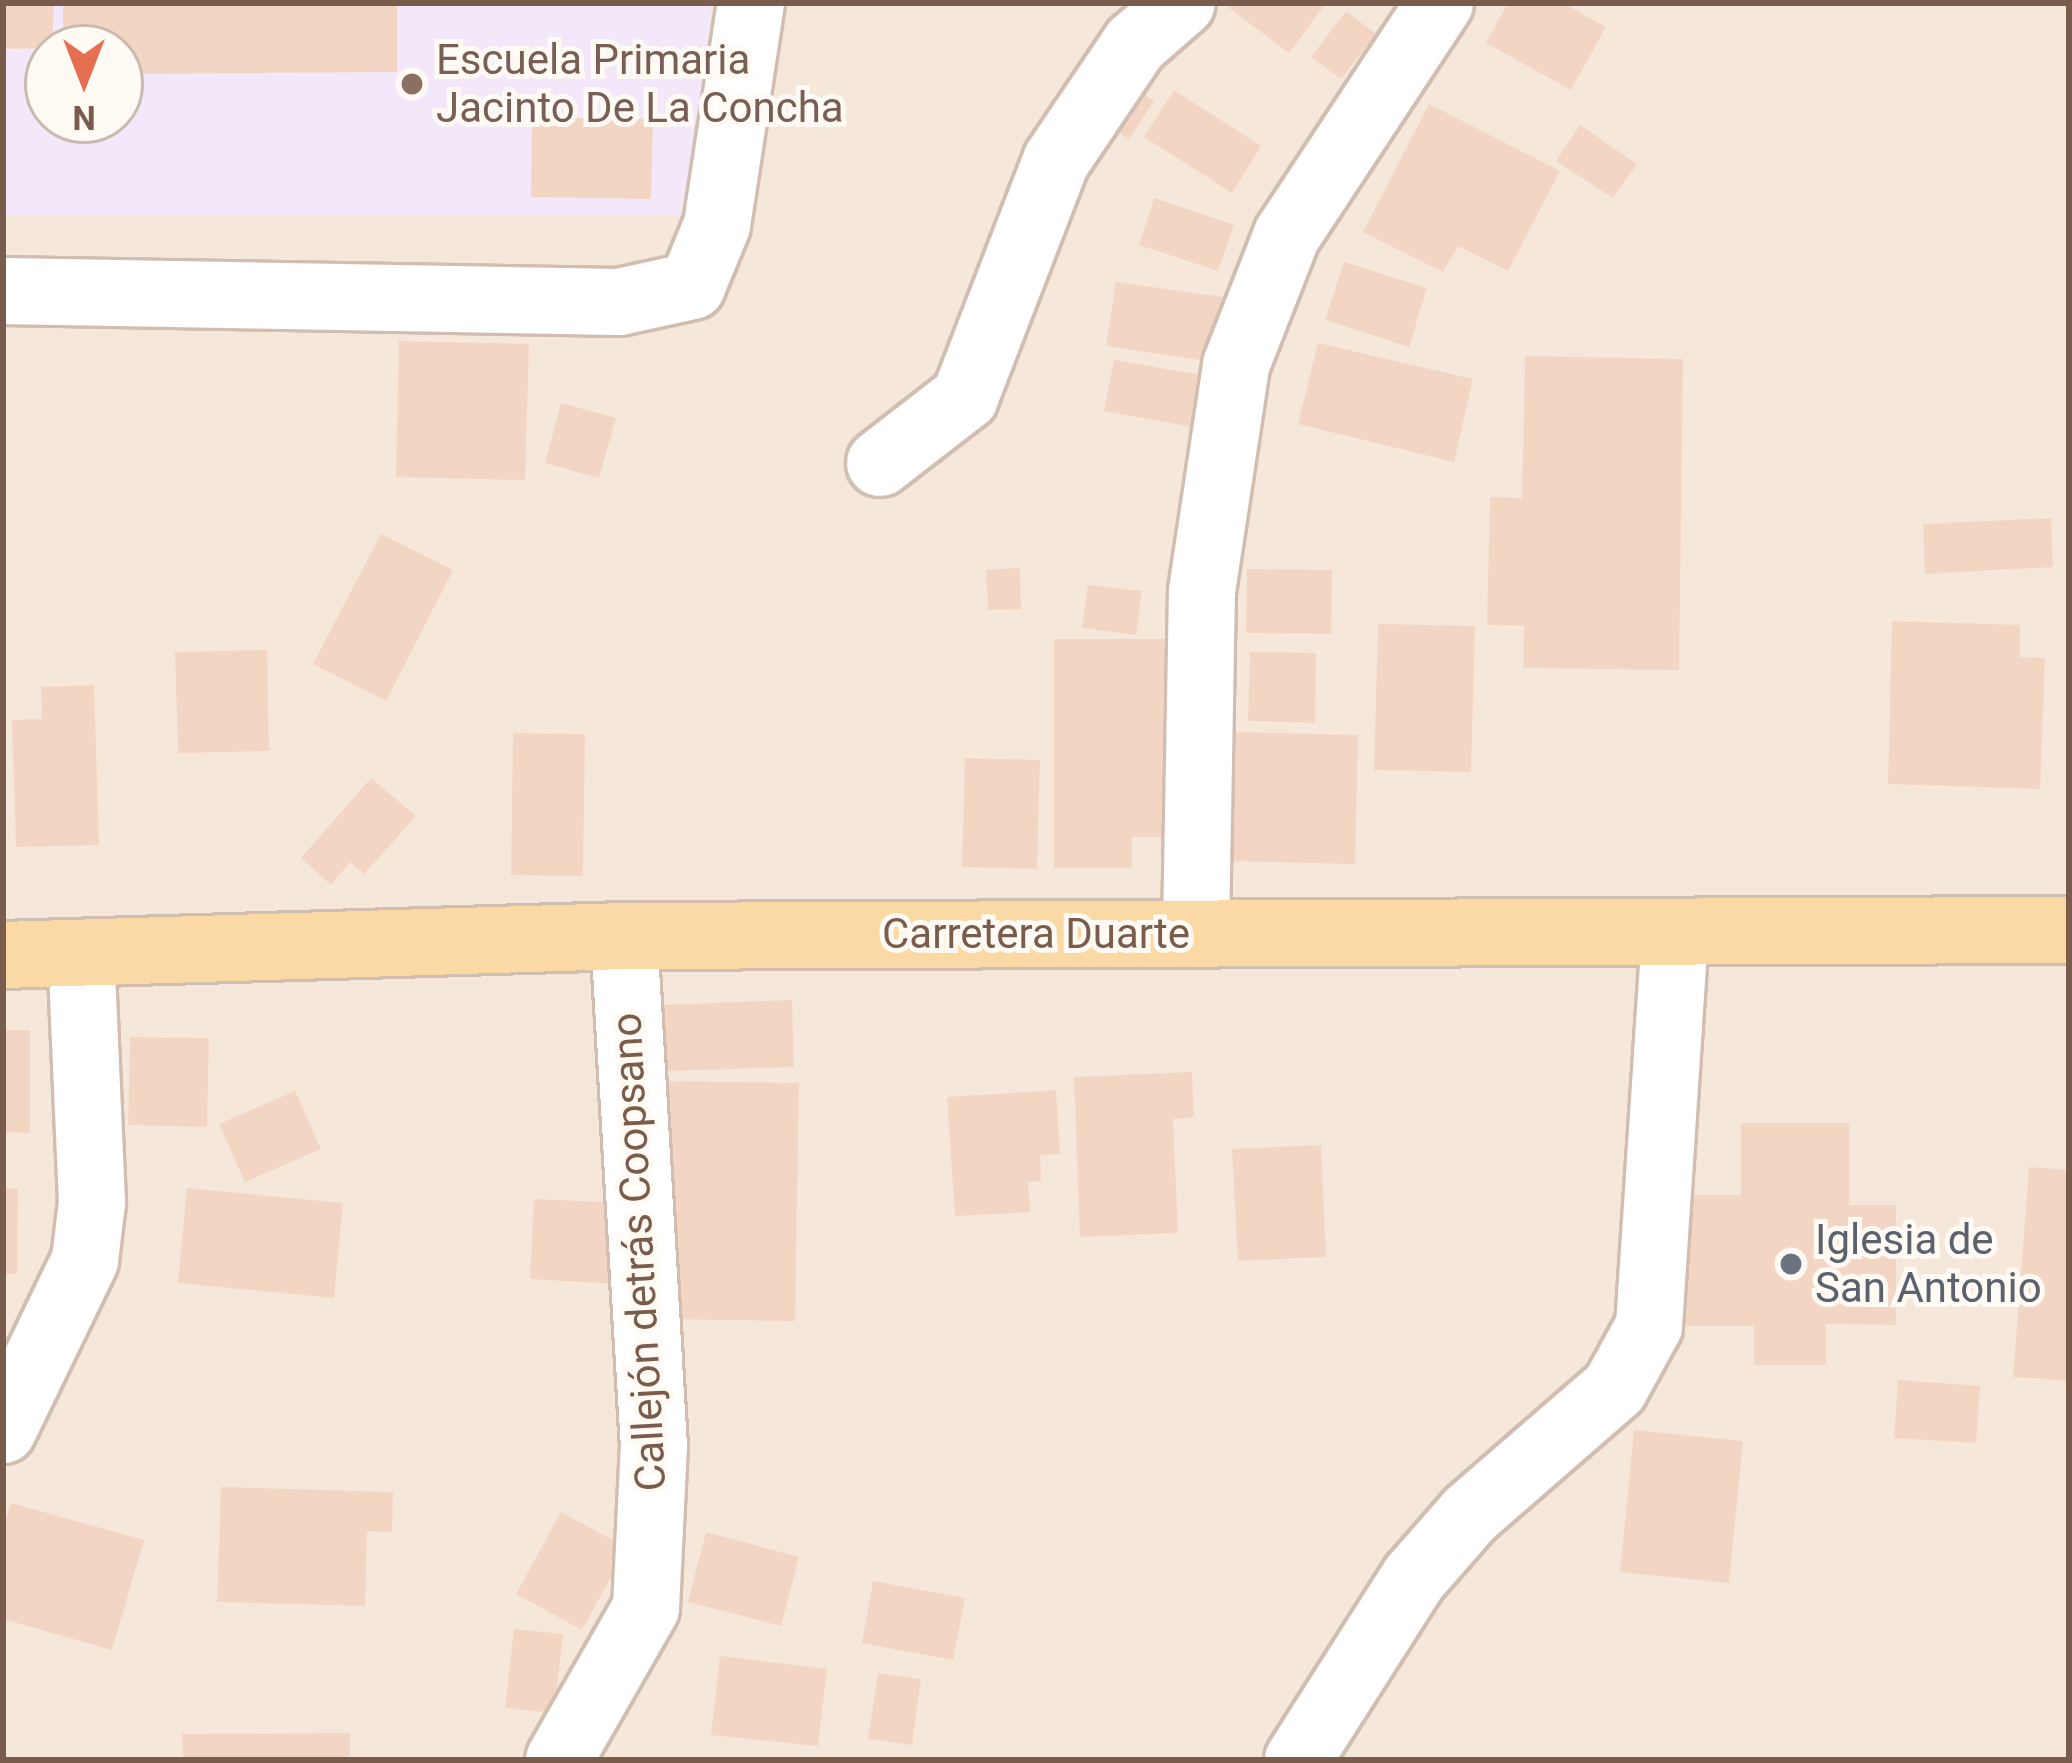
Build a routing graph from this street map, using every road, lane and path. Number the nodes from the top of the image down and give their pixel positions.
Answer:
1 (751, 3) edge
2 (1182, 3) edge
3 (1413, 17) edge
4 (3, 291) edge
5 (880, 463) dead end
6 (2069, 930) edge
7 (1196, 932) junction
8 (1675, 933) junction
9 (624, 937) junction
10 (81, 953) junction
11 (3, 955) edge
12 (3, 1430) edge
13 (559, 1760) edge
14 (1298, 1760) edge

1 - 4 street
2 - 5 street
3 - 7 street
6 - 8 main road, Carretera Duarte
7 - 8 main road, Carretera Duarte
7 - 9 main road, Carretera Duarte
8 - 14 street
9 - 10 main road, Carretera Duarte
9 - 13 street, Callejón detrás Coopsano
10 - 11 main road, Carretera Duarte
10 - 12 street

